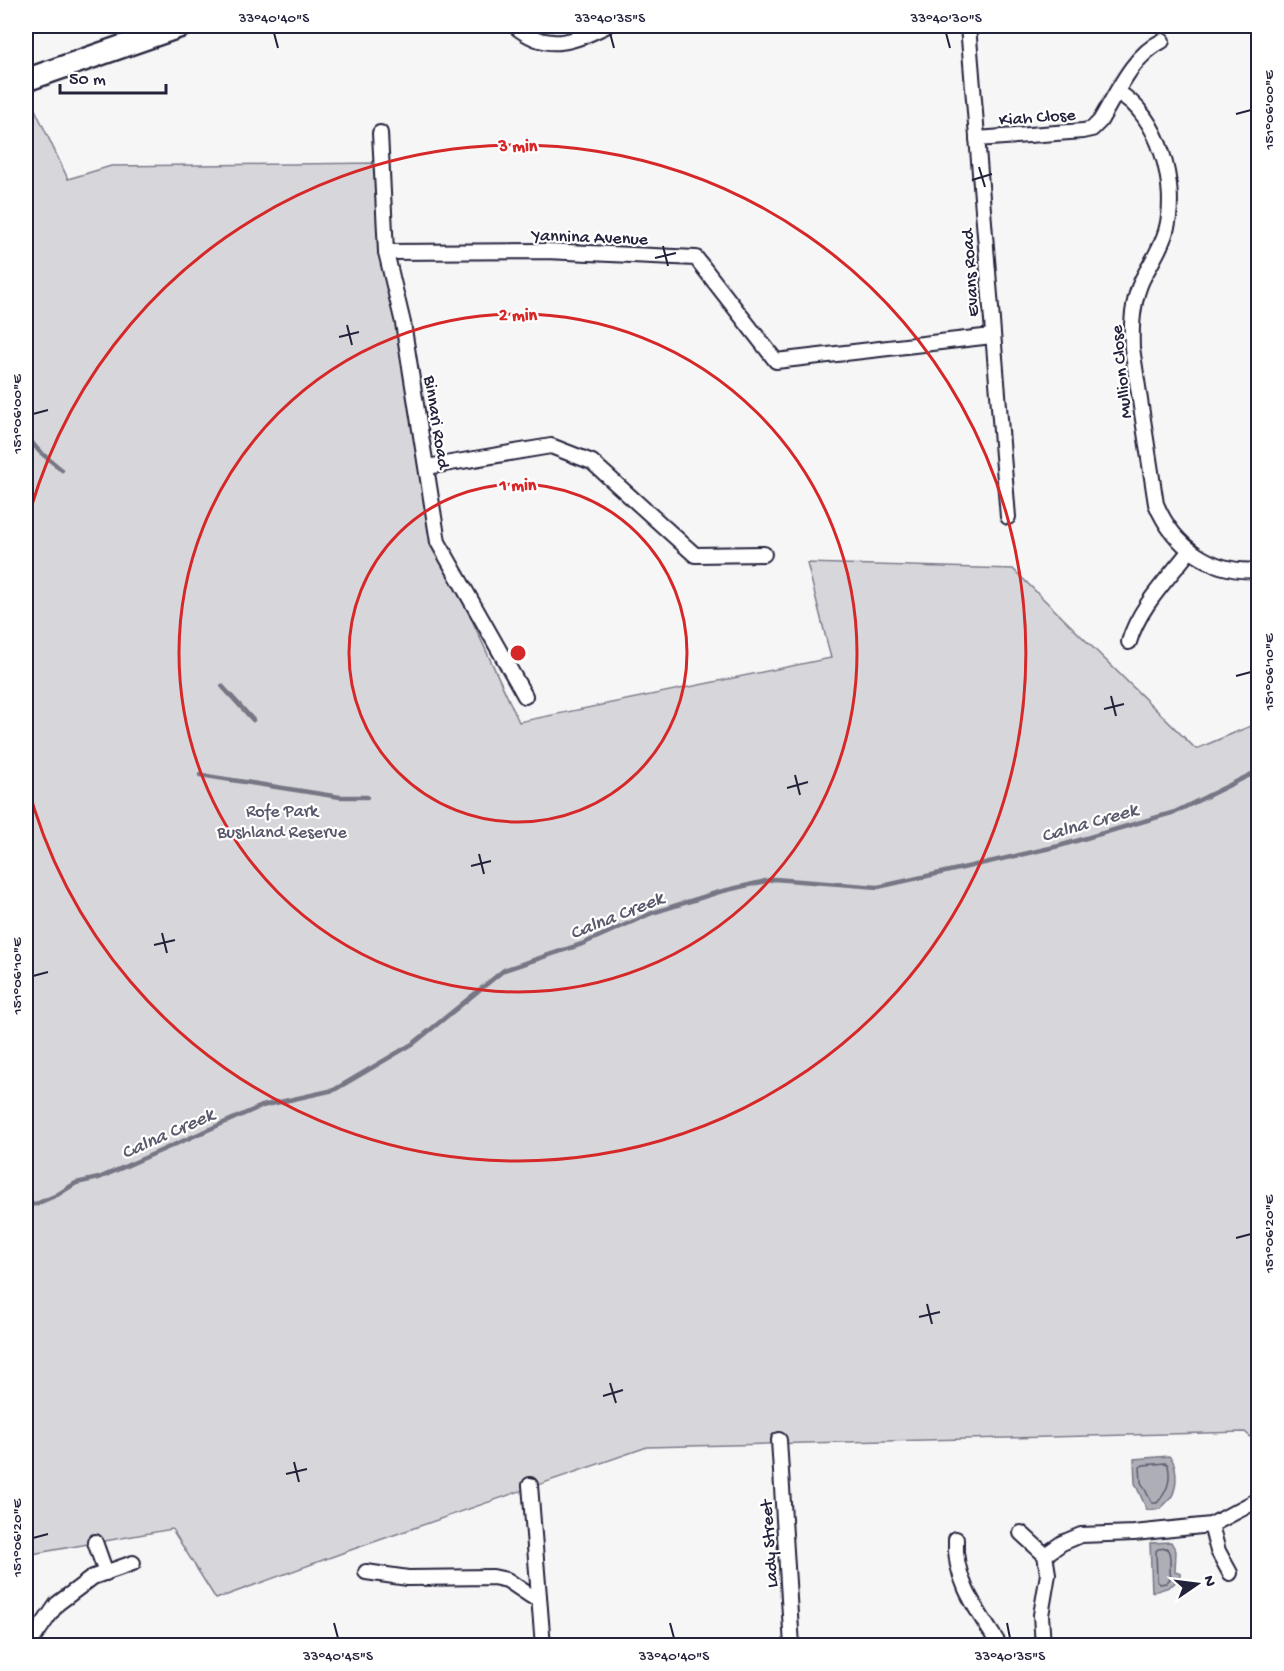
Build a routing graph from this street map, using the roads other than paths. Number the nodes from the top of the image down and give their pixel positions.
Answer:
1 (181, 26) edge
2 (515, 26) edge
3 (606, 26) edge
4 (968, 26) edge
5 (1162, 41) dead end
6 (26, 80) edge
7 (1117, 92) junction
8 (380, 133) dead end
9 (976, 139) junction
10 (386, 252) junction
11 (992, 336) junction
12 (427, 467) junction
13 (1008, 517) dead end
14 (1190, 550) junction
15 (764, 554) dead end
16 (1258, 570) edge
17 (1130, 642) dead end
18 (525, 696) dead end
19 (779, 1440) dead end
20 (530, 1485) dead end
21 (1256, 1501) dead end
22 (1211, 1525) junction
23 (1021, 1533) dead end
24 (956, 1539) dead end
25 (95, 1542) dead end
26 (1045, 1555) junction
27 (133, 1563) dead end
28 (366, 1572) dead end
29 (106, 1573) junction
30 (1230, 1573) dead end
31 (539, 1597) junction
32 (28, 1646) edge
33 (543, 1646) edge
34 (792, 1646) edge
35 (1000, 1646) edge
36 (1043, 1646) edge

1 - 6 main road
2 - 3 street
4 - 9 street, Evans Road
5 - 7 street, Kiah Close
7 - 9 street, Kiah Close
7 - 14 street, Mullion Close
8 - 10 street, Binnari Road
9 - 11 street, Evans Road
10 - 11 street, Yannina Avenue
10 - 12 street, Binnari Road
11 - 13 street, Evans Road
12 - 15 street
12 - 18 street, Binnari Road
14 - 16 street, Mullion Close
14 - 17 street
19 - 34 street, Lady Street
20 - 31 street
21 - 22 street
22 - 26 street
22 - 30 street
23 - 26 street
24 - 35 street
25 - 29 street
26 - 36 street
27 - 29 street
28 - 31 street
29 - 32 street
31 - 33 street

